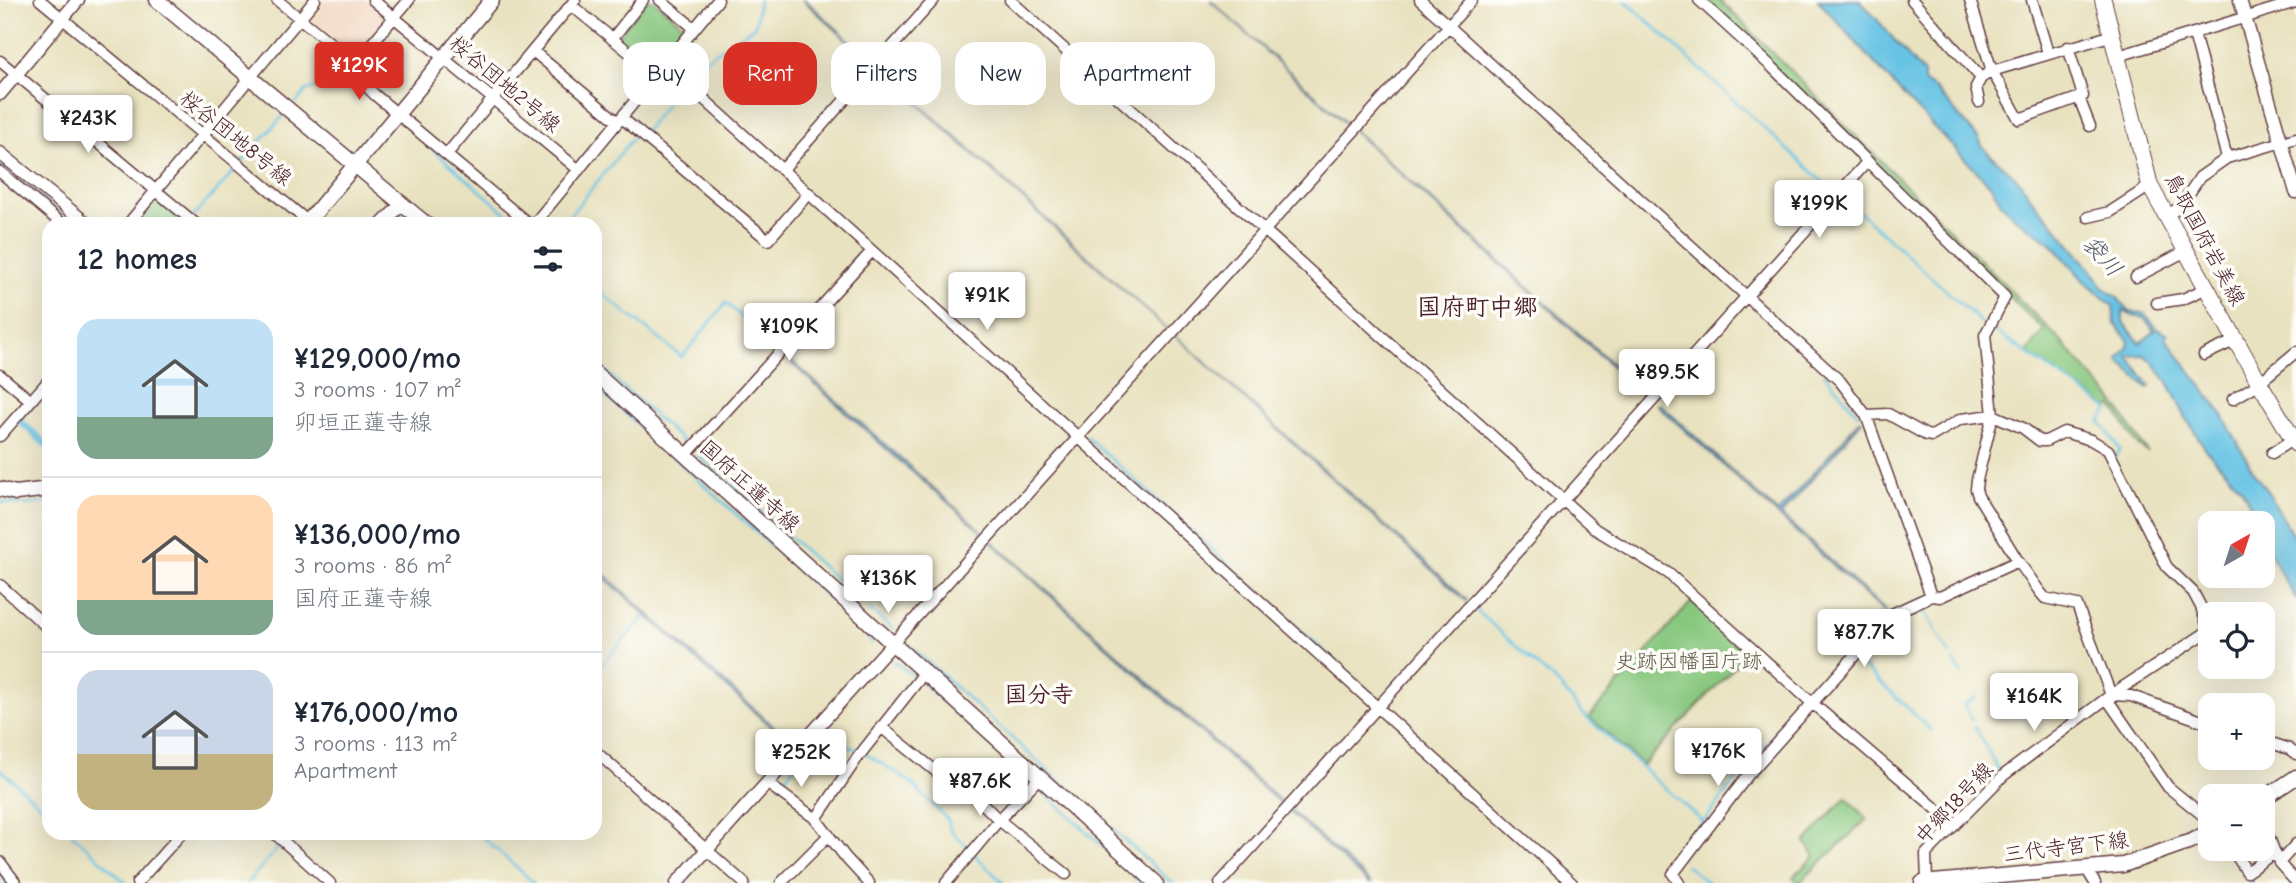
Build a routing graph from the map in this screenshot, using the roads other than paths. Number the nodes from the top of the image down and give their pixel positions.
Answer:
1 (40, 0) edge
2 (78, 0) edge
3 (157, 0) edge
4 (277, 0) edge
5 (314, 0) edge
6 (373, 0) edge
7 (409, 0) edge
8 (492, 0) edge
9 (643, 0) edge
10 (660, 0) edge
11 (718, 0) edge
12 (934, 0) edge
13 (1010, 0) edge
14 (1420, 0) edge
15 (1472, 0) edge
16 (1699, 0) edge
17 (1912, 0) edge
18 (1970, 0) edge
19 (2032, 0) edge
20 (2102, 0) edge
21 (2240, 0) edge
22 (573, 2) edge
23 (2296, 2) edge
24 (394, 18) junction
25 (63, 19) junction
26 (299, 19) junction
27 (2245, 19) junction
28 (1449, 26) junction
29 (694, 29) junction
30 (2194, 34) junction
31 (2113, 35) junction
32 (612, 39) junction
33 (684, 42) edge
34 (2068, 47) junction
35 (623, 48) edge
36 (533, 51) junction
37 (2048, 53) junction
38 (2118, 56) junction
39 (444, 58) junction
40 (0, 61) edge
41 (355, 64) junction
42 (1992, 71) junction
43 (16, 74) junction
44 (250, 78) junction
45 (1981, 78) junction
46 (0, 94) edge
47 (2079, 97) junction
48 (493, 98) junction
49 (1979, 102) dead end
50 (709, 103) edge
51 (632, 105) edge
52 (398, 114) junction
53 (620, 120) junction
54 (2090, 126) dead end
55 (202, 135) junction
56 (2296, 138) edge
57 (2281, 142) junction
58 (0, 153) edge
59 (447, 154) junction
60 (2227, 158) junction
61 (1867, 163) junction
62 (356, 166) junction
63 (783, 169) junction
64 (579, 170) junction
65 (0, 172) edge
66 (2150, 186) junction
67 (156, 191) junction
68 (2296, 192) edge
69 (809, 193) junction
70 (402, 204) junction
71 (2166, 216) junction
72 (54, 217) edge
73 (78, 217) edge
74 (134, 217) edge
75 (188, 217) edge
76 (301, 217) edge
77 (313, 217) edge
78 (389, 217) edge
79 (418, 217) edge
80 (524, 217) edge
81 (538, 217) edge
82 (2088, 217) dead end
83 (1265, 230) junction
84 (872, 251) junction
85 (2186, 251) junction
86 (2136, 277) dead end
87 (2207, 288) junction
88 (1747, 297) junction
89 (2157, 303) dead end
90 (2236, 340) junction
91 (2296, 352) edge
92 (2204, 355) dead end
93 (0, 375) edge
94 (602, 380) edge
95 (2259, 382) junction
96 (42, 387) edge
97 (2233, 399) dead end
98 (30, 400) junction
99 (1866, 415) junction
100 (1993, 415) junction
101 (0, 436) edge
102 (1080, 437) junction
103 (2295, 441) edge
104 (2272, 453) dead end
105 (685, 456) junction
106 (0, 489) edge
107 (42, 490) edge
108 (1563, 501) junction
109 (2018, 561) junction
110 (0, 584) edge
111 (1931, 596) junction
112 (2198, 602) edge
113 (42, 623) edge
114 (2198, 638) edge
115 (893, 643) junction
116 (925, 672) junction
117 (2109, 697) junction
118 (1812, 703) junction
119 (1378, 707) junction
120 (2198, 720) edge
121 (881, 727) junction
122 (2275, 744) edge
123 (2296, 754) edge
124 (602, 757) edge
125 (1040, 777) junction
126 (2296, 777) edge
127 (768, 784) junction
128 (2275, 791) edge
129 (2198, 811) edge
130 (816, 819) junction
131 (999, 820) junction
132 (1954, 824) junction
133 (829, 835) junction
134 (2198, 838) edge
135 (176, 840) edge
136 (283, 840) edge
137 (2296, 844) edge
138 (706, 851) junction
139 (2275, 853) edge
140 (2277, 858) junction
141 (2240, 861) edge
142 (2271, 861) edge
143 (0, 862) edge
144 (2087, 870) junction
145 (1066, 874) dead end
146 (1924, 882) edge
147 (2296, 882) edge
148 (16, 883) edge
149 (137, 883) edge
150 (330, 883) edge
151 (677, 883) edge
152 (744, 883) edge
153 (781, 883) edge
154 (869, 883) edge
155 (946, 883) edge
156 (1156, 883) edge
157 (1220, 883) edge
158 (1572, 883) edge
159 (1678, 883) edge
160 (2095, 883) edge

1 - 25 street, 桜谷団地8号線
2 - 25 street
3 - 44 main road
4 - 26 street
5 - 26 street
6 - 24 street, 桜谷団地2号線
7 - 24 street
8 - 39 main road
9 - 32 street
10 - 29 street
11 - 29 street
12 - 63 street
13 - 83 street
14 - 28 street
15 - 28 street
16 - 61 street
17 - 45 street
18 - 42 street
19 - 37 street
20 - 31 main road, 鳥取国府岩美線
21 - 27 street
22 - 32 street
22 - 36 street
23 - 27 street
24 - 39 street, 桜谷団地2号線
24 - 41 street
25 - 43 street
25 - 55 street, 桜谷団地8号線
26 - 41 street
26 - 44 street
27 - 30 street
27 - 57 street
28 - 83 street
28 - 88 street
29 - 33 street
30 - 38 street
30 - 60 street
31 - 34 street
31 - 38 main road, 鳥取国府岩美線
32 - 35 street
34 - 37 street
34 - 47 street
36 - 48 street
36 - 53 street
37 - 42 street
38 - 66 main road, 鳥取国府岩美線
39 - 48 street, 桜谷団地2号線
39 - 52 main road
40 - 43 street
41 - 52 street
42 - 45 street
42 - 47 street
43 - 46 street
43 - 67 street
44 - 55 street
44 - 62 main road
45 - 49 street
47 - 54 street
48 - 59 street
48 - 64 street, 桜谷団地2号線
50 - 63 street
51 - 53 street
52 - 59 street
52 - 62 main road
53 - 64 street
53 - 69 street
55 - 67 street
55 - 76 street, 桜谷団地8号線
56 - 57 street
57 - 60 street
57 - 68 street
58 - 73 street
59 - 80 street
60 - 71 street
61 - 88 street
61 - 100 street
62 - 70 main road
62 - 77 main road
63 - 69 street
64 - 81 street
65 - 72 street
66 - 71 main road, 鳥取国府岩美線
66 - 82 street
67 - 74 street
67 - 75 street
69 - 84 street
70 - 78 street
70 - 79 main road
71 - 85 main road, 鳥取国府岩美線
83 - 102 street
83 - 108 street
84 - 102 street
84 - 105 street
85 - 86 street
85 - 87 main road, 鳥取国府岩美線
87 - 89 street
87 - 90 main road, 鳥取国府岩美線
88 - 99 street
88 - 108 street
90 - 92 street
90 - 95 main road, 鳥取国府岩美線
91 - 95 street
93 - 98 street
94 - 105 main road, 国府正蓮寺線
95 - 97 street
95 - 103 main road, 鳥取国府岩美線
96 - 98 street
98 - 101 street
99 - 100 street
99 - 111 street
100 - 109 street
100 - 112 street
102 - 115 street
102 - 119 street
103 - 104 street
105 - 115 main road, 国府正蓮寺線
106 - 107 main road
108 - 118 street
108 - 119 street
109 - 111 street
109 - 117 street
110 - 113 street
111 - 118 street
114 - 117 street, 中郷18号線
115 - 116 main road, 国府正蓮寺線
115 - 127 street
116 - 121 street
116 - 125 main road, 国府正蓮寺線
117 - 120 street
117 - 129 street
117 - 132 street, 中郷18号線
118 - 132 street
118 - 159 street
119 - 157 street
119 - 158 street
121 - 130 street
121 - 131 street
122 - 123 street
124 - 138 street
125 - 131 street
125 - 156 main road, 国府正蓮寺線
126 - 128 main road
127 - 130 street
127 - 138 street
130 - 133 street
131 - 145 street
131 - 155 street
132 - 146 street, 中郷18号線
133 - 153 street
133 - 154 street
134 - 144 main road, 三代寺宮下線
135 - 149 street
136 - 150 street
137 - 140 street
138 - 151 street
138 - 152 street
139 - 140 street
140 - 147 street
141 - 142 street
143 - 148 street
144 - 146 main road, 三代寺宮下線
144 - 160 street

